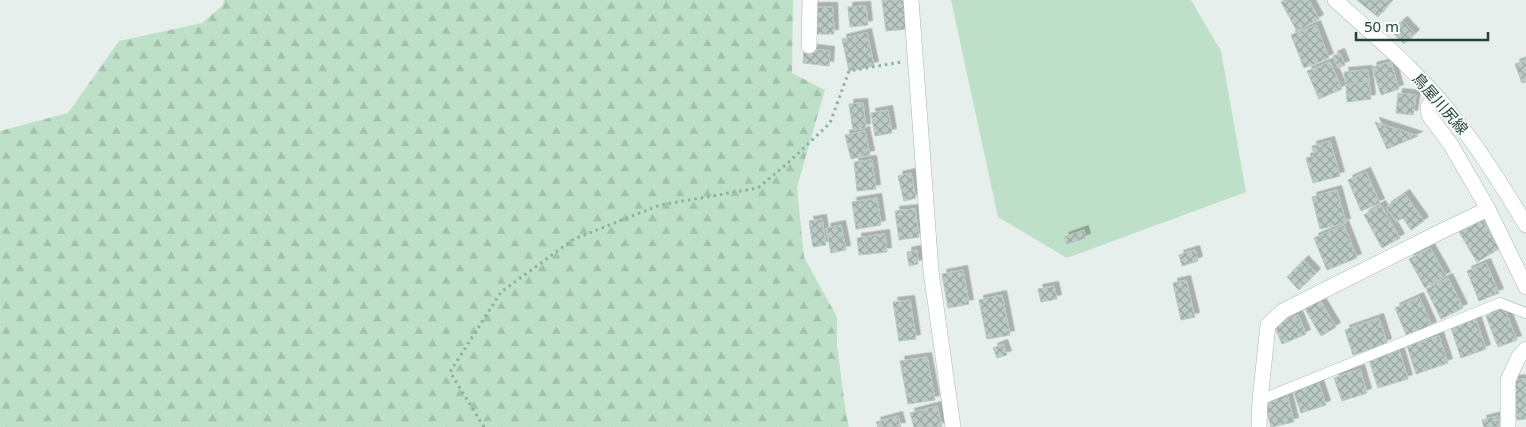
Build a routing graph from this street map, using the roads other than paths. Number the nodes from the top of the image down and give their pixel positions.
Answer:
1 (810, 0) edge
2 (911, 0) edge
3 (1335, 0) edge
4 (809, 46) dead end
5 (1435, 96) junction
6 (1488, 209) junction
7 (1526, 225) edge
8 (1526, 287) edge
9 (1526, 313) edge
10 (1526, 349) edge
11 (1260, 400) junction
12 (953, 427) edge
13 (1259, 427) edge
14 (1508, 427) edge

1 - 4 street
2 - 12 street
3 - 5 street, 鳥屋川尻線
5 - 6 street
5 - 7 street, 鳥屋川尻線
6 - 8 street
6 - 11 street
9 - 11 lane
10 - 14 street
11 - 13 street

